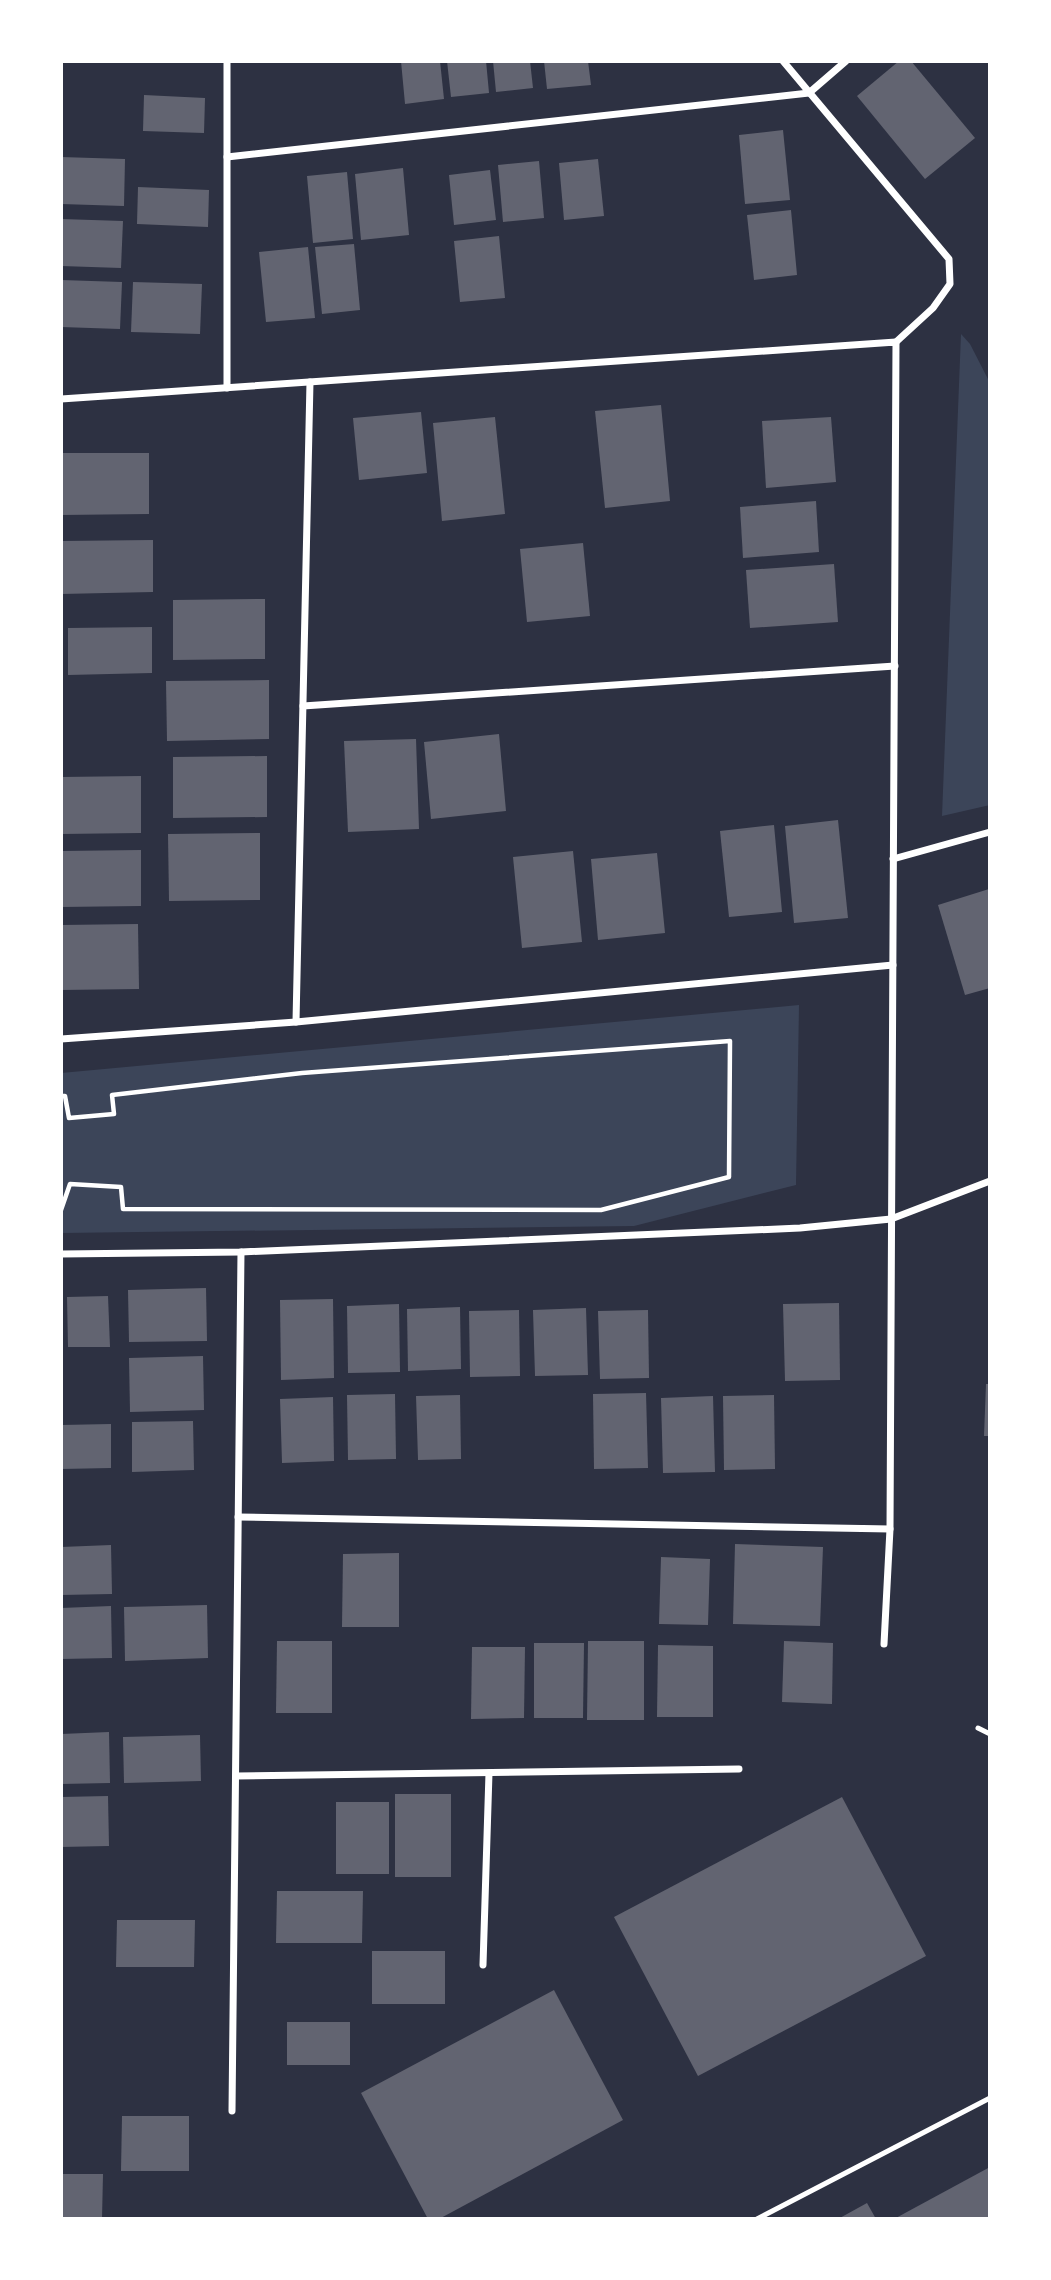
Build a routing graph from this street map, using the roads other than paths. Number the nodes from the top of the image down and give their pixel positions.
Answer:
1 (227, 61) edge
2 (783, 61) edge
3 (846, 61) edge
4 (809, 93) junction
5 (227, 156) junction
6 (896, 342) junction
7 (310, 382) junction
8 (227, 388) junction
9 (61, 399) edge
10 (895, 666) junction
11 (303, 706) junction
12 (990, 832) edge
13 (893, 859) junction
14 (893, 965) junction
15 (296, 1022) junction
16 (61, 1039) edge
17 (990, 1181) edge
18 (891, 1219) junction
19 (242, 1252) junction
20 (61, 1254) edge
21 (238, 1517) junction
22 (890, 1528) junction
23 (884, 1644) dead end
24 (978, 1728) dead end
25 (990, 1734) edge
26 (739, 1769) dead end
27 (489, 1773) junction
28 (236, 1776) junction
29 (483, 1965) dead end
30 (990, 2098) edge
31 (232, 2110) dead end
32 (757, 2219) edge

1 - 5 street
2 - 4 street
3 - 4 street
4 - 5 street
4 - 6 street
5 - 8 street
6 - 7 street
6 - 10 street
7 - 8 street
7 - 11 street
8 - 9 street
10 - 11 street
10 - 13 street
11 - 15 street
12 - 13 street
13 - 14 street
14 - 15 street
14 - 18 street
15 - 16 street
17 - 18 street
18 - 19 street
18 - 22 street
19 - 20 street
19 - 21 street
21 - 22 street
21 - 28 street
22 - 23 street
24 - 25 lane
26 - 27 street
27 - 28 street
27 - 29 street
28 - 31 street
30 - 32 lane

